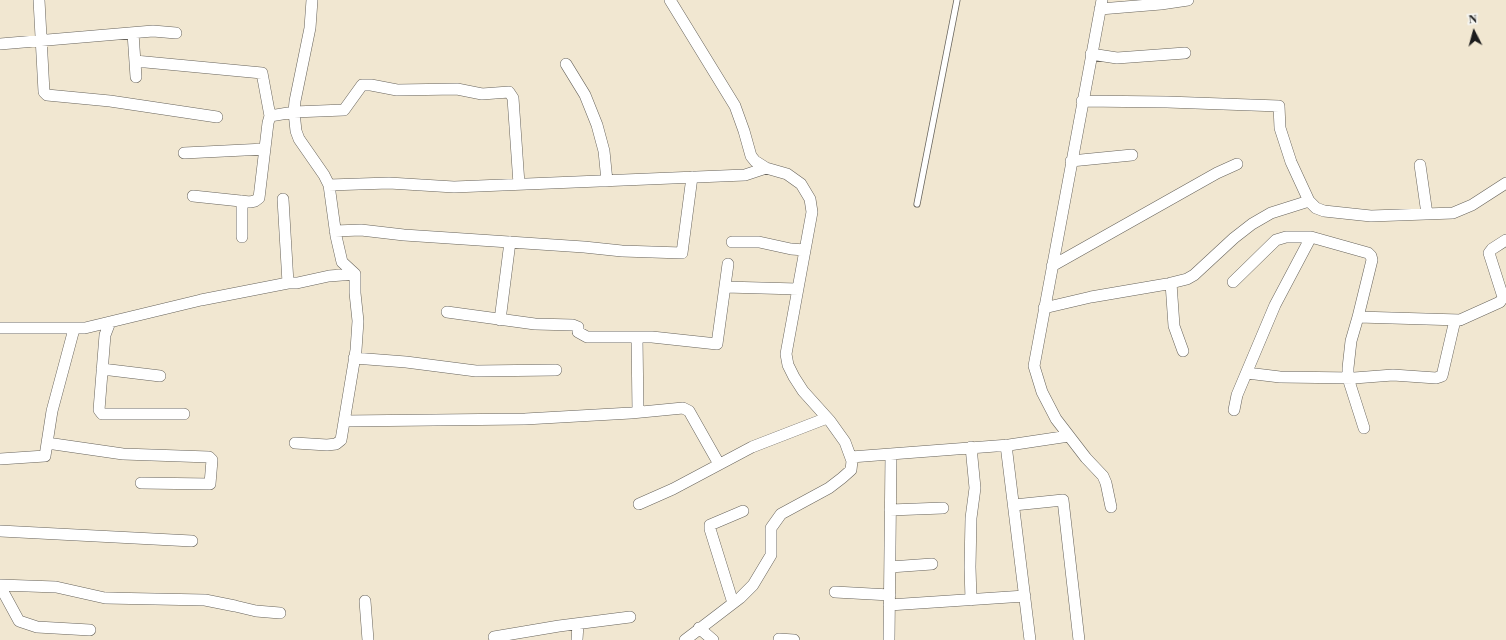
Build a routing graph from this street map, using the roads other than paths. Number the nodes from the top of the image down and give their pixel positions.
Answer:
1 (39, 0) edge
2 (312, 0) edge
3 (670, 0) edge
4 (957, 0) edge
5 (1188, 0) edge
6 (1101, 5) edge
7 (134, 33) junction
8 (176, 33) dead end
9 (41, 40) junction
10 (0, 44) edge
11 (1185, 53) dead end
12 (1091, 54) junction
13 (135, 61) junction
14 (566, 64) dead end
15 (136, 77) dead end
16 (1082, 101) junction
17 (294, 112) junction
18 (270, 116) junction
19 (217, 117) dead end
20 (265, 149) junction
21 (184, 153) dead end
22 (1132, 155) dead end
23 (1071, 161) junction
24 (1237, 164) dead end
25 (1420, 165) dead end
26 (766, 168) junction
27 (692, 177) junction
28 (607, 181) junction
29 (1506, 183) edge
30 (519, 184) junction
31 (329, 185) junction
32 (193, 196) dead end
33 (283, 199) dead end
34 (1309, 201) junction
35 (242, 202) junction
36 (917, 204) dead end
37 (1427, 214) junction
38 (335, 231) junction
39 (242, 237) dead end
40 (1311, 237) junction
41 (1506, 240) edge
42 (510, 242) junction
43 (732, 242) dead end
44 (805, 250) junction
45 (728, 264) dead end
46 (1052, 266) junction
47 (355, 274) junction
48 (1233, 282) dead end
49 (288, 283) junction
50 (1170, 283) junction
51 (725, 287) junction
52 (798, 289) junction
53 (1044, 308) junction
54 (448, 312) dead end
55 (1358, 317) junction
56 (500, 320) junction
57 (1455, 320) junction
58 (110, 322) junction
59 (0, 328) edge
60 (74, 329) junction
61 (637, 337) junction
62 (1183, 351) dead end
63 (354, 358) junction
64 (102, 369) junction
65 (556, 370) dead end
66 (1247, 373) junction
67 (160, 376) dead end
68 (1348, 378) junction
69 (1234, 410) dead end
70 (638, 412) junction
71 (184, 414) dead end
72 (827, 418) junction
73 (344, 421) junction
74 (1364, 428) dead end
75 (1069, 436) junction
76 (295, 443) dead end
77 (47, 444) junction
78 (1006, 445) junction
79 (971, 447) junction
80 (891, 454) junction
81 (851, 457) junction
82 (0, 459) edge
83 (719, 464) junction
84 (141, 483) dead end
85 (639, 504) dead end
86 (1014, 505) junction
87 (1111, 507) dead end
88 (943, 508) dead end
89 (890, 510) junction
90 (743, 511) dead end
91 (0, 531) edge
92 (192, 541) dead end
93 (932, 564) dead end
94 (890, 567) junction
95 (0, 585) edge
96 (835, 592) dead end
97 (1025, 596) junction
98 (890, 600) junction
99 (971, 600) junction
100 (365, 601) dead end
101 (733, 603) junction
102 (280, 613) dead end
103 (630, 617) dead end
104 (578, 624) junction
105 (699, 628) junction
106 (90, 630) dead end
107 (494, 637) dead end
108 (779, 639) dead end
109 (368, 640) edge
110 (577, 640) edge
111 (685, 640) edge
112 (713, 640) edge
113 (794, 640) edge
114 (889, 640) edge
115 (1030, 640) edge
116 (1079, 640) edge

1 - 9 street
2 - 17 street
3 - 26 street
4 - 36 lane
5 - 6 street
6 - 12 street
7 - 8 street
7 - 9 street
7 - 13 street
9 - 10 street
9 - 19 street
11 - 12 street
12 - 16 street
13 - 15 street
13 - 18 street
14 - 28 street
16 - 23 street
16 - 34 street
17 - 18 street
17 - 30 street
17 - 31 street
18 - 20 street
20 - 21 street
20 - 35 street
22 - 23 street
23 - 46 street
24 - 46 street
25 - 37 street
26 - 27 street
26 - 44 street
27 - 28 street
27 - 42 street
28 - 30 street
29 - 37 street
30 - 31 street
31 - 38 street
32 - 35 street
33 - 49 street
34 - 37 street
34 - 50 street
35 - 39 street
38 - 42 street
38 - 47 street
40 - 48 street
40 - 55 street
40 - 66 street
41 - 57 street
42 - 56 street
43 - 44 street
44 - 52 street
45 - 51 street
46 - 53 street
47 - 49 street
47 - 63 street
49 - 58 street
50 - 53 street
50 - 62 street
51 - 52 street
51 - 61 street
52 - 72 street
53 - 75 street
54 - 56 street
55 - 57 street
55 - 68 street
56 - 61 street
57 - 68 street
58 - 60 street
58 - 64 street
59 - 60 street
60 - 77 street
61 - 70 street
63 - 65 street
63 - 73 street
64 - 67 street
64 - 71 street
66 - 68 street
66 - 69 street
68 - 74 street
70 - 73 street
70 - 83 street
72 - 81 street
72 - 83 street
73 - 76 street
75 - 78 street
75 - 87 street
77 - 82 street
77 - 84 street
78 - 79 street
78 - 86 street
79 - 80 street
79 - 99 street
80 - 81 street
80 - 89 street
81 - 101 street
83 - 85 street
86 - 97 street
86 - 116 street
88 - 89 street
89 - 94 street
90 - 101 street
91 - 92 street
93 - 94 street
94 - 98 street
95 - 102 street
95 - 106 street
96 - 98 street
97 - 99 street
97 - 115 street
98 - 99 street
98 - 114 street
100 - 109 street
101 - 105 street
103 - 104 street
104 - 107 street
104 - 110 street
105 - 111 street
105 - 112 street
108 - 113 street

